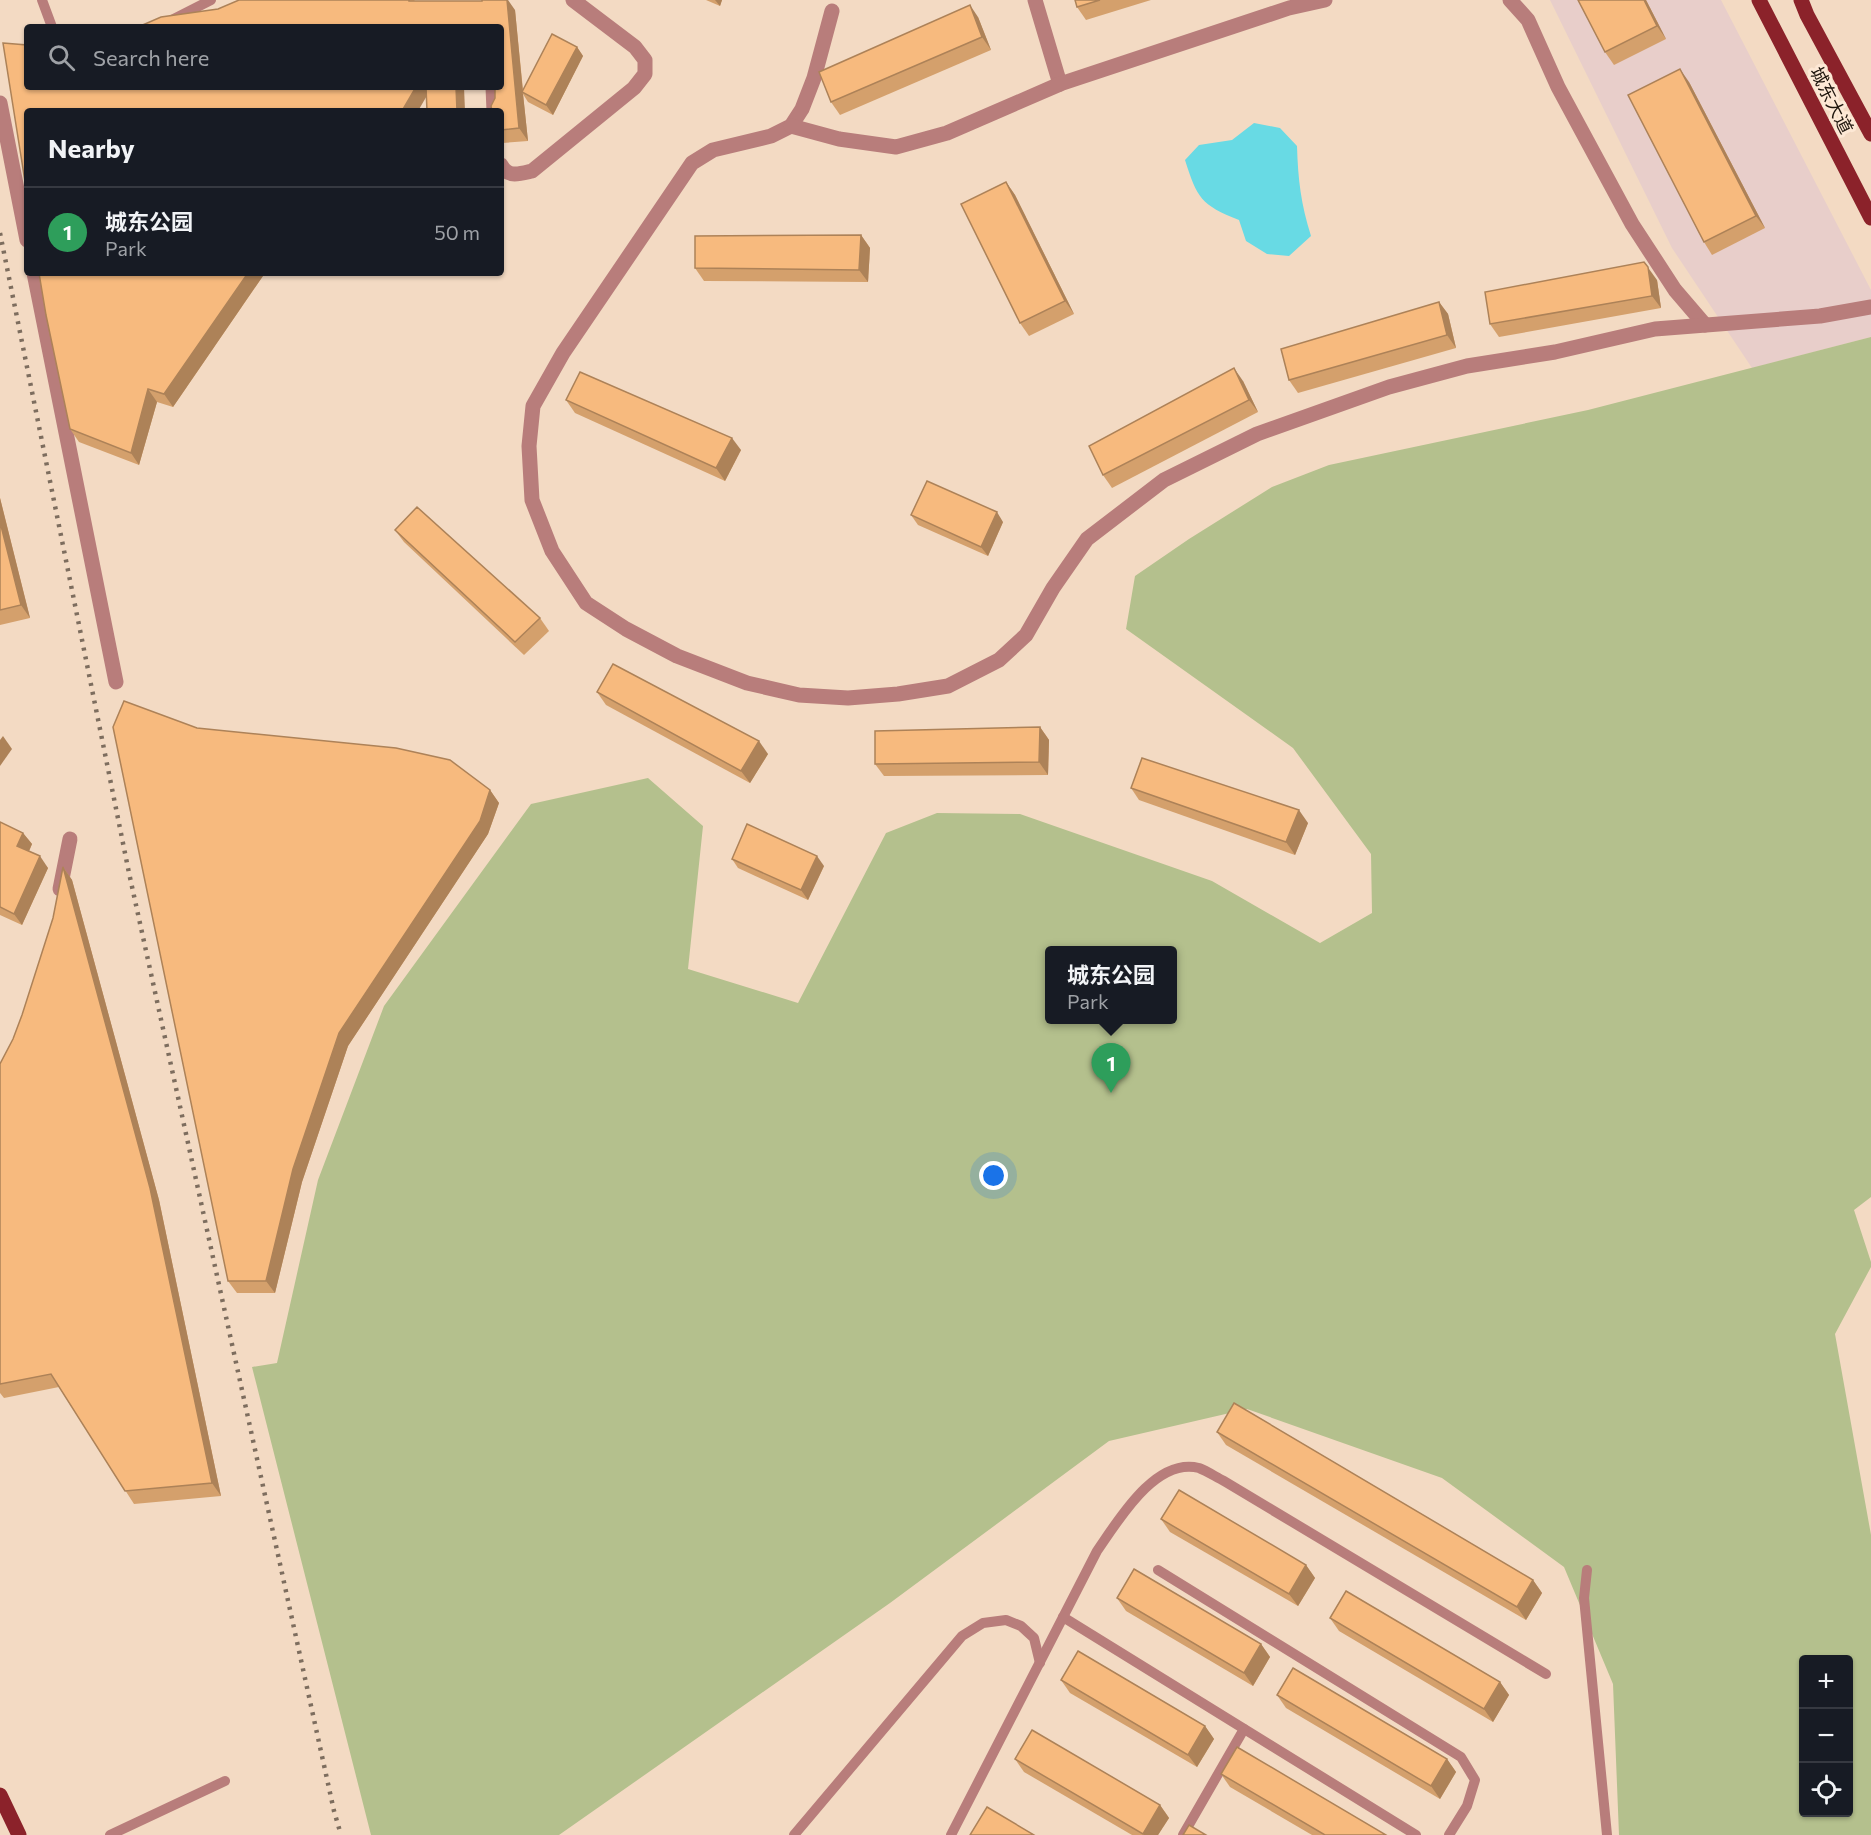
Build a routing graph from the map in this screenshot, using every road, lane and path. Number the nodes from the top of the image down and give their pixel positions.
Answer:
1 (42, 0) edge
2 (211, 0) edge
3 (573, 0) edge
4 (1035, 0) edge
5 (1325, 0) edge
6 (1510, 0) edge
7 (1759, 0) edge
8 (1801, 0) edge
9 (832, 11) dead end
10 (51, 24) edge
11 (165, 24) edge
12 (1059, 84) junction
13 (493, 90) edge
14 (0, 103) edge
15 (494, 108) edge
16 (791, 126) junction
17 (1871, 134) edge
18 (504, 171) edge
19 (1871, 218) edge
20 (24, 225) edge
21 (35, 276) edge
22 (1871, 307) edge
23 (1705, 325) junction
24 (116, 682) dead end
25 (70, 839) dead end
26 (58, 904) edge
27 (1158, 1570) dead end
28 (1587, 1570) dead end
29 (1063, 1617) junction
30 (1040, 1663) junction
31 (1546, 1674) dead end
32 (1244, 1729) junction
33 (225, 1781) dead end
34 (0, 1795) edge
35 (19, 1835) edge
36 (110, 1835) edge
37 (794, 1835) edge
38 (951, 1835) edge
39 (1183, 1835) edge
40 (1416, 1835) edge
41 (1449, 1835) edge
42 (1607, 1835) edge

1 - 10 lane
2 - 11 lane
3 - 18 street
4 - 12 street
5 - 12 street
6 - 23 street
7 - 19 main road, 城东大道
8 - 17 main road, 城东大道
9 - 16 street
12 - 16 street
13 - 15 street
14 - 20 street
16 - 23 street
21 - 24 street
22 - 23 street
25 - 26 street
27 - 41 lane
28 - 42 lane
29 - 30 lane
29 - 31 lane
29 - 32 lane
30 - 37 lane
30 - 38 lane
32 - 39 lane
32 - 40 lane
33 - 36 lane
34 - 35 main road

